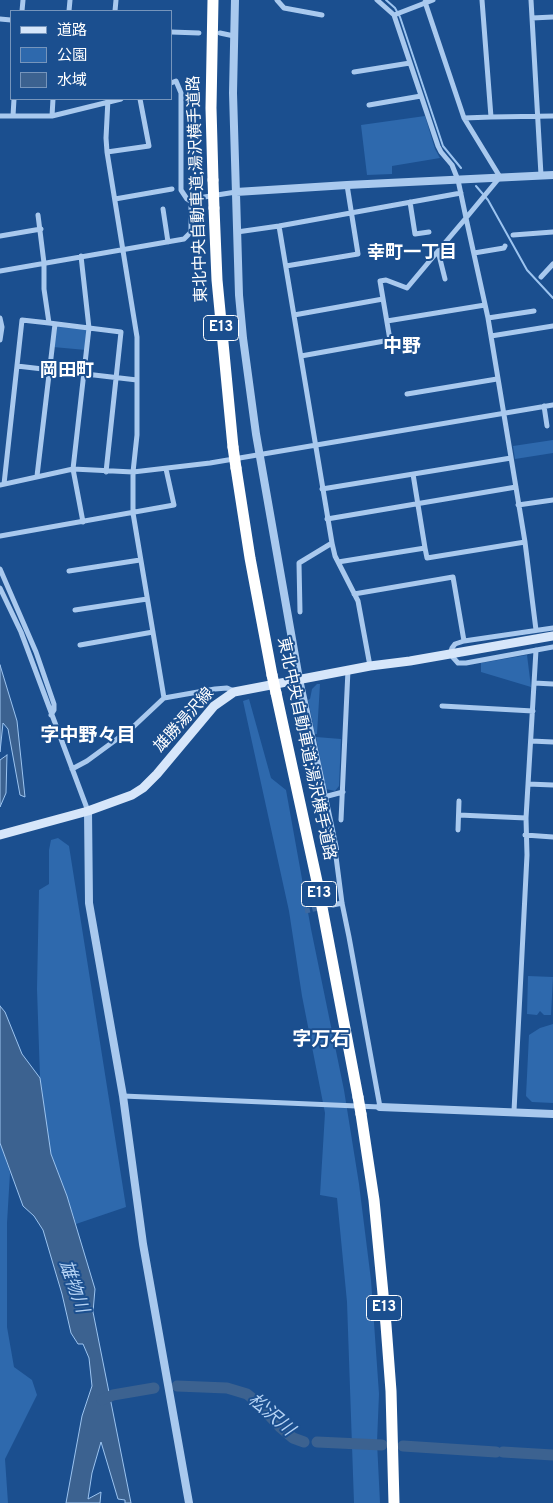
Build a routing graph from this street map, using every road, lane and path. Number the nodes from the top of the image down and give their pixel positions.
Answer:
1 (213, 0) edge
2 (236, 0) edge
3 (277, 0) edge
4 (378, 0) edge
5 (482, 0) edge
6 (532, 0) edge
7 (429, 1) edge
8 (322, 14) dead end
9 (394, 15) junction
10 (553, 17) edge
11 (532, 18) junction
12 (172, 32) edge
13 (199, 33) dead end
14 (220, 33) dead end
15 (234, 36) junction
16 (410, 63) junction
17 (354, 72) dead end
18 (172, 83) edge
19 (421, 96) junction
20 (14, 100) edge
21 (53, 100) edge
22 (140, 100) edge
23 (108, 101) edge
24 (369, 105) dead end
25 (537, 115) junction
26 (0, 116) edge
27 (13, 116) junction
28 (52, 116) junction
29 (553, 116) edge
30 (491, 117) junction
31 (464, 118) junction
32 (107, 152) junction
33 (541, 175) junction
34 (553, 175) edge
35 (500, 178) junction
36 (458, 180) junction
37 (346, 185) junction
38 (172, 189) dead end
39 (236, 192) junction
40 (461, 193) junction
41 (115, 199) junction
42 (410, 202) junction
43 (193, 203) junction
44 (164, 209) dead end
45 (351, 213) junction
46 (38, 215) dead end
47 (466, 218) junction
48 (279, 226) junction
49 (41, 230) junction
50 (237, 232) junction
51 (429, 232) dead end
52 (553, 232) edge
53 (513, 235) dead end
54 (0, 236) edge
55 (168, 242) junction
56 (506, 246) dead end
57 (123, 249) junction
58 (438, 251) junction
59 (474, 253) junction
60 (81, 256) junction
61 (44, 263) junction
62 (553, 264) edge
63 (286, 266) junction
64 (0, 271) edge
65 (541, 276) dead end
66 (445, 279) dead end
67 (383, 299) junction
68 (485, 305) junction
69 (534, 310) dead end
70 (294, 314) junction
71 (0, 318) edge
72 (488, 318) junction
73 (387, 321) junction
74 (52, 323) junction
75 (553, 326) edge
76 (89, 328) junction
77 (491, 336) junction
78 (0, 340) edge
79 (300, 356) junction
80 (17, 366) junction
81 (50, 370) junction
82 (84, 374) junction
83 (116, 378) junction
84 (497, 379) junction
85 (137, 380) junction
86 (407, 394) dead end
87 (553, 405) edge
88 (544, 406) junction
89 (503, 413) junction
90 (547, 426) dead end
91 (315, 444) junction
92 (259, 454) junction
93 (511, 458) junction
94 (73, 469) junction
95 (166, 469) junction
96 (106, 472) junction
97 (133, 472) junction
98 (413, 474) junction
99 (38, 476) junction
100 (2, 484) edge
101 (516, 487) junction
102 (322, 489) junction
103 (553, 500) edge
104 (418, 503) junction
105 (518, 505) junction
106 (133, 513) junction
107 (327, 519) junction
108 (83, 522) junction
109 (0, 536) edge
110 (525, 542) junction
111 (332, 543) junction
112 (425, 548) junction
113 (140, 560) junction
114 (338, 562) junction
115 (0, 569) edge
116 (69, 570) dead end
117 (0, 588) edge
118 (354, 594) junction
119 (147, 599) junction
120 (75, 610) dead end
121 (300, 612) dead end
122 (553, 628) edge
123 (536, 630) junction
124 (153, 632) junction
125 (553, 636) edge
126 (464, 641) junction
127 (80, 644) dead end
128 (553, 647) edge
129 (536, 650) junction
130 (450, 654) junction
131 (370, 666) junction
132 (348, 670) junction
133 (298, 679) junction
134 (534, 683) junction
135 (553, 684) edge
136 (234, 692) junction
137 (164, 698) junction
138 (442, 706) dead end
139 (533, 711) junction
140 (51, 715) junction
141 (531, 741) junction
142 (553, 742) edge
143 (72, 769) junction
144 (528, 784) junction
145 (553, 784) edge
146 (342, 792) junction
147 (324, 797) junction
148 (459, 801) dead end
149 (88, 811) junction
150 (459, 815) junction
151 (526, 818) junction
152 (341, 820) dead end
153 (458, 830) dead end
154 (0, 835) edge
155 (525, 835) junction
156 (553, 837) edge
157 (335, 849) joint
158 (342, 903) junction
159 (333, 905) tunnel mouth
160 (123, 1096) junction
161 (380, 1107) junction
162 (514, 1111) junction
163 (553, 1114) edge
164 (189, 1503) edge
165 (394, 1503) edge

1 - 165 highway, 東北中央自動車道;湯沢横手道路 / E13, bridge
2 - 15 street
3 - 8 street
4 - 9 street
5 - 30 street
6 - 11 street
7 - 9 street
7 - 31 street
9 - 16 street
10 - 11 street
11 - 25 street
12 - 13 street
14 - 15 street
15 - 39 street
16 - 17 street
16 - 19 street
18 - 43 street
19 - 24 street
19 - 36 street
20 - 27 street
21 - 28 street
22 - 32 street
23 - 28 street
23 - 32 street
25 - 29 street
25 - 30 street
25 - 33 street
26 - 27 street
27 - 28 street
30 - 31 street
31 - 35 street
32 - 41 street
33 - 34 street
33 - 35 street
35 - 36 street
35 - 47 street
36 - 37 street
36 - 40 street
37 - 39 street
37 - 45 street
38 - 41 street
39 - 43 street
39 - 50 street
40 - 42 street
40 - 47 street
41 - 57 street
42 - 45 street
42 - 51 street
43 - 55 street
44 - 55 street
45 - 48 street
45 - 63 street
46 - 49 street
47 - 58 street
47 - 59 street
48 - 50 street
48 - 63 street
49 - 54 street
49 - 61 street
50 - 92 street
52 - 53 street
55 - 57 street
56 - 59 street
57 - 60 street
57 - 85 street
58 - 66 street
58 - 67 street
59 - 68 street
60 - 61 street
60 - 76 street
61 - 64 street
61 - 74 street
62 - 65 street
63 - 70 street
67 - 70 street
67 - 73 street
68 - 72 street
68 - 73 street
69 - 72 street
70 - 79 street
71 - 78 street
72 - 77 street
73 - 79 street
74 - 76 street
74 - 80 street
74 - 81 street
75 - 77 street
76 - 82 street
76 - 83 street
77 - 84 street
79 - 91 street
80 - 81 street
80 - 100 street
81 - 82 street
81 - 99 street
82 - 83 street
82 - 94 street
83 - 85 street
83 - 96 street
84 - 86 street
84 - 89 street
85 - 97 street
87 - 88 street
88 - 89 street
88 - 90 street
89 - 91 street
89 - 93 street
91 - 92 street
91 - 102 street
92 - 95 street
92 - 133 street
93 - 98 street
93 - 101 street
94 - 96 street
94 - 99 street
94 - 108 street
95 - 97 street
95 - 106 street
96 - 97 street
97 - 106 street
98 - 102 street
98 - 104 street
99 - 100 street
101 - 104 street
101 - 105 street
102 - 107 street
103 - 105 street
104 - 107 street
104 - 112 street
105 - 110 street
106 - 108 street
106 - 113 street
107 - 111 street
108 - 109 street
110 - 112 street
110 - 123 street
111 - 114 street
111 - 121 street
112 - 114 street
113 - 116 street
113 - 119 street
114 - 118 street
115 - 140 street
117 - 140 street
118 - 126 street
118 - 131 street
119 - 120 street
119 - 124 street
122 - 123 street
123 - 126 street
124 - 127 street
124 - 137 street
125 - 130 main road, 雄勝湯沢線
126 - 130 street
128 - 129 street
129 - 130 street
129 - 134 street
130 - 131 main road, 雄勝湯沢線
131 - 132 main road, 雄勝湯沢線
132 - 133 main road, 雄勝湯沢線
132 - 146 street
133 - 136 main road, 雄勝湯沢線
133 - 147 street
134 - 135 street
134 - 139 street
136 - 137 street
136 - 149 main road, 雄勝湯沢線
137 - 143 street
138 - 139 street
139 - 141 street
140 - 143 street
141 - 142 street
141 - 144 street
143 - 149 street
144 - 145 street
144 - 151 street
146 - 147 street
146 - 152 street
147 - 157 street
148 - 150 street
149 - 154 main road, 雄勝湯沢線
149 - 160 street
150 - 151 street
150 - 153 street
151 - 155 street
155 - 156 street
155 - 162 street
157 - 158 street
158 - 159 street
158 - 161 street
160 - 161 street
160 - 164 street
161 - 162 street
162 - 163 street

